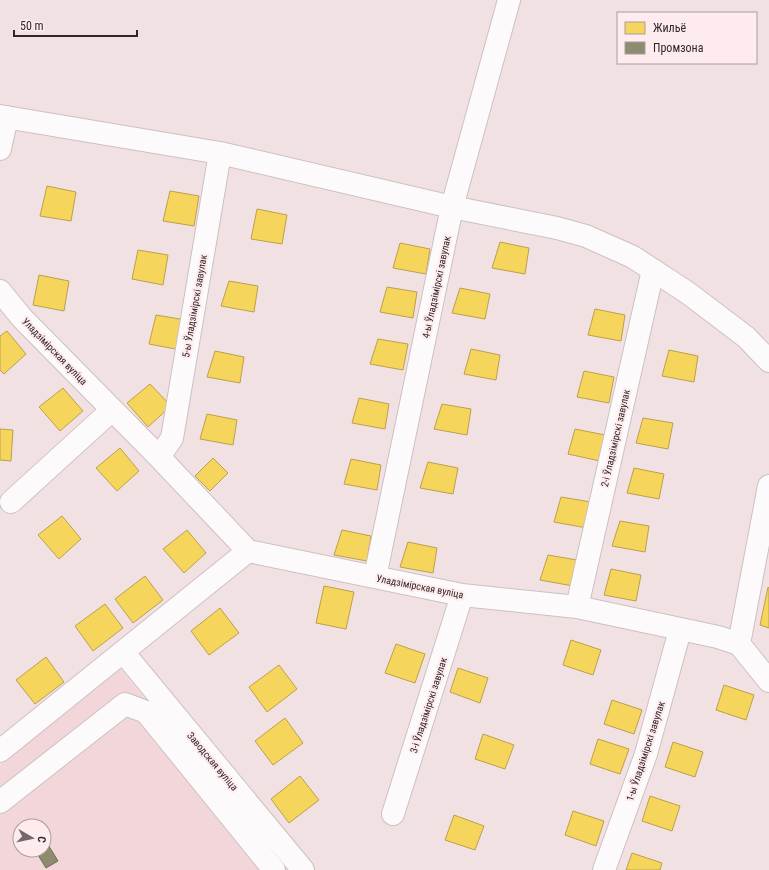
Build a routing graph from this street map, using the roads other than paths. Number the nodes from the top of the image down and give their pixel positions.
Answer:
1 (509, 0) edge
2 (3, 116) edge
3 (0, 149) edge
4 (220, 153) junction
5 (452, 207) junction
6 (652, 270) junction
7 (0, 291) edge
8 (769, 361) edge
9 (112, 410) junction
10 (159, 457) junction
11 (769, 486) edge
12 (11, 502) dead end
13 (248, 551) junction
14 (375, 577) junction
15 (462, 595) junction
16 (577, 607) junction
17 (680, 630) junction
18 (739, 644) junction
19 (123, 652) junction
20 (769, 681) edge
21 (0, 751) edge
22 (0, 802) edge
23 (393, 814) dead end
24 (274, 870) edge
25 (303, 870) edge
26 (604, 870) edge

1 - 5 street, 4-ы Ўладзімірскі завулак
2 - 3 street
2 - 4 street
4 - 5 street
4 - 10 street, 5-ы Ўладзімірскі завулак
5 - 6 street
5 - 14 street, 4-ы Ўладзімірскі завулак
6 - 8 street
6 - 16 street, 2-і Ўладзімірскі завулак
7 - 9 street, Уладзімірская вуліца
9 - 10 street, Уладзімірская вуліца
9 - 12 street
10 - 13 street, Уладзімірская вуліца
11 - 18 street
13 - 14 street, Уладзімірская вуліца
13 - 19 street
14 - 15 street, Уладзімірская вуліца
15 - 16 street, Уладзімірская вуліца
15 - 23 street, 3-і Ўладзімірскі завулак
16 - 17 street, Уладзімірская вуліца
17 - 18 street, Уладзімірская вуліца
17 - 26 street, 1-ы Ўладзімірскі завулак
18 - 20 street
19 - 21 street
19 - 25 street, Заводская вуліца
22 - 24 street

